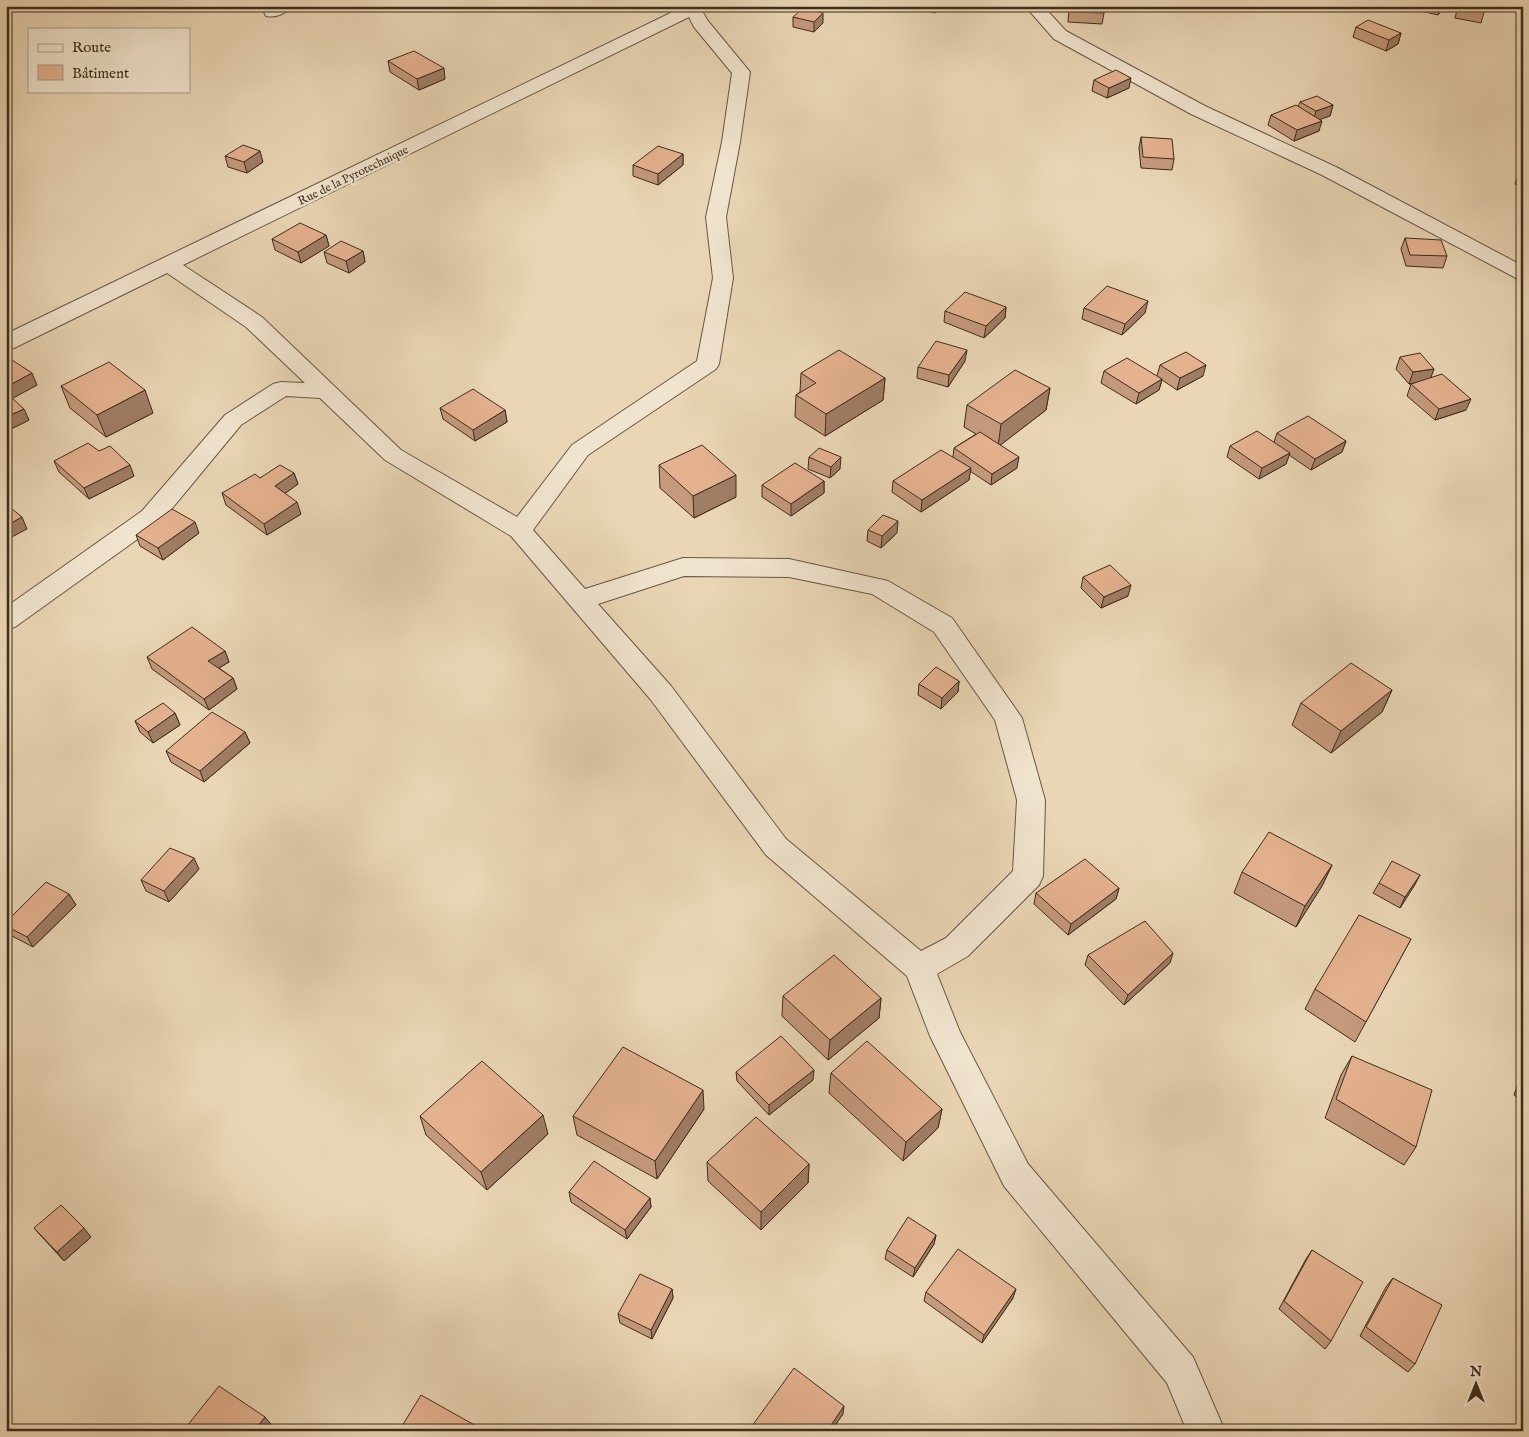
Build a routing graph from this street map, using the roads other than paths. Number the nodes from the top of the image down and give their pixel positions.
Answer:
1 (1033, 6) edge
2 (696, 8) edge
3 (168, 264) junction
4 (1523, 274) edge
5 (6, 343) edge
6 (325, 391) junction
7 (520, 530) junction
8 (580, 600) junction
9 (6, 620) edge
10 (919, 968) junction
11 (1206, 1431) edge

1 - 4 street
2 - 3 street, Rue de la Pyrotechnique
2 - 7 street
3 - 5 street, Rue de la Pyrotechnique
3 - 6 street
6 - 7 street
6 - 9 street
7 - 8 street
8 - 10 street
8 - 10 street
10 - 11 street

